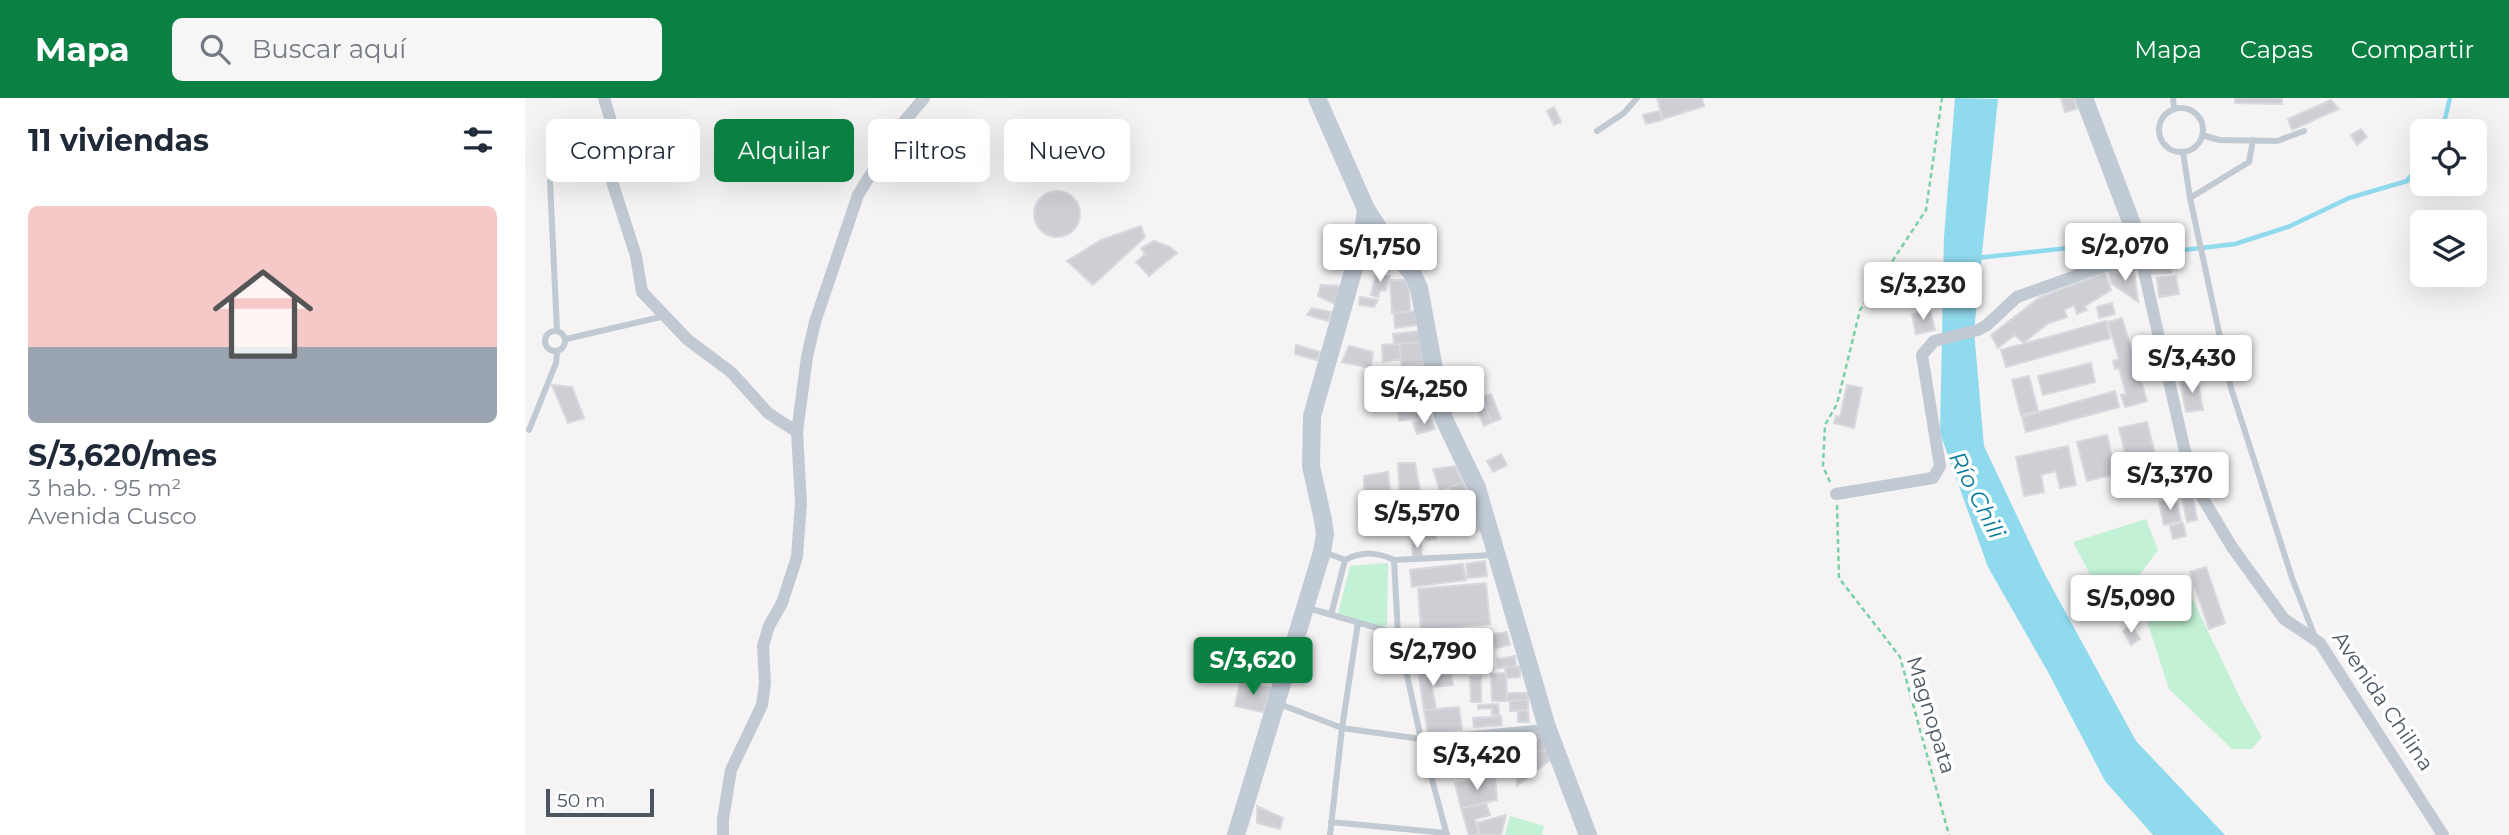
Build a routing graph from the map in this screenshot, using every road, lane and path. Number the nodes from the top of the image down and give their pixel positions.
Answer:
1 (604, 98) edge
2 (924, 98) edge
3 (1317, 98) edge
4 (1637, 98) edge
5 (1943, 98) edge
6 (2084, 98) edge
7 (2173, 98) edge
8 (2174, 109) junction
9 (1597, 131) dead end
10 (2304, 131) dead end
11 (2202, 135) junction
12 (2253, 141) junction
13 (2183, 152) junction
14 (550, 182) edge
15 (2191, 202) junction
16 (1366, 209) junction
17 (2135, 232) joint
18 (1395, 254) junction
19 (2141, 258) junction
20 (1355, 265) junction
21 (665, 316) junction
22 (557, 331) junction
23 (565, 339) junction
24 (557, 351) junction
25 (529, 430) dead end
26 (797, 432) junction
27 (1836, 494) junction
28 (1322, 552) junction
29 (1497, 555) junction
30 (1345, 560) junction
31 (1394, 560) junction
32 (1306, 608) junction
33 (1331, 615) junction
34 (1358, 623) junction
35 (1398, 634) junction
36 (2313, 638) junction
37 (1275, 702) junction
38 (1547, 727) junction
39 (1342, 728) junction
40 (1421, 739) junction
41 (1331, 822) junction
42 (1447, 834) edge
43 (723, 835) edge
44 (1236, 835) edge
45 (1331, 835) edge
46 (1588, 835) edge
47 (1949, 835) edge
48 (2443, 835) edge

1 - 21 street
2 - 26 street
3 - 16 main road
4 - 9 lane
5 - 27 path, Magnopata
6 - 17 main road, Avenida Chilina
7 - 8 lane
8 - 11 lane
8 - 13 lane
10 - 12 lane
11 - 12 lane
11 - 13 lane
12 - 15 lane
13 - 15 lane
14 - 22 lane
15 - 36 lane
16 - 18 main road
16 - 20 main road
17 - 19 street, Avenida Chilina
18 - 20 main road
18 - 29 main road
19 - 27 street
19 - 36 street, Avenida Chilina
20 - 28 main road
21 - 23 lane
21 - 26 street
22 - 23 lane
22 - 24 lane
23 - 24 lane
24 - 25 lane
26 - 43 street
27 - 47 path, Magnopata
28 - 30 lane
28 - 32 main road
29 - 31 lane
29 - 38 main road
30 - 31 lane
30 - 33 lane
31 - 35 lane
32 - 33 lane
32 - 37 main road
33 - 34 lane
34 - 35 lane
34 - 39 lane
35 - 40 lane
36 - 48 street, Avenida Chilina
37 - 39 lane
37 - 44 main road
38 - 40 lane
38 - 46 main road
39 - 40 lane
39 - 41 lane
40 - 42 lane
41 - 42 lane
41 - 45 lane

